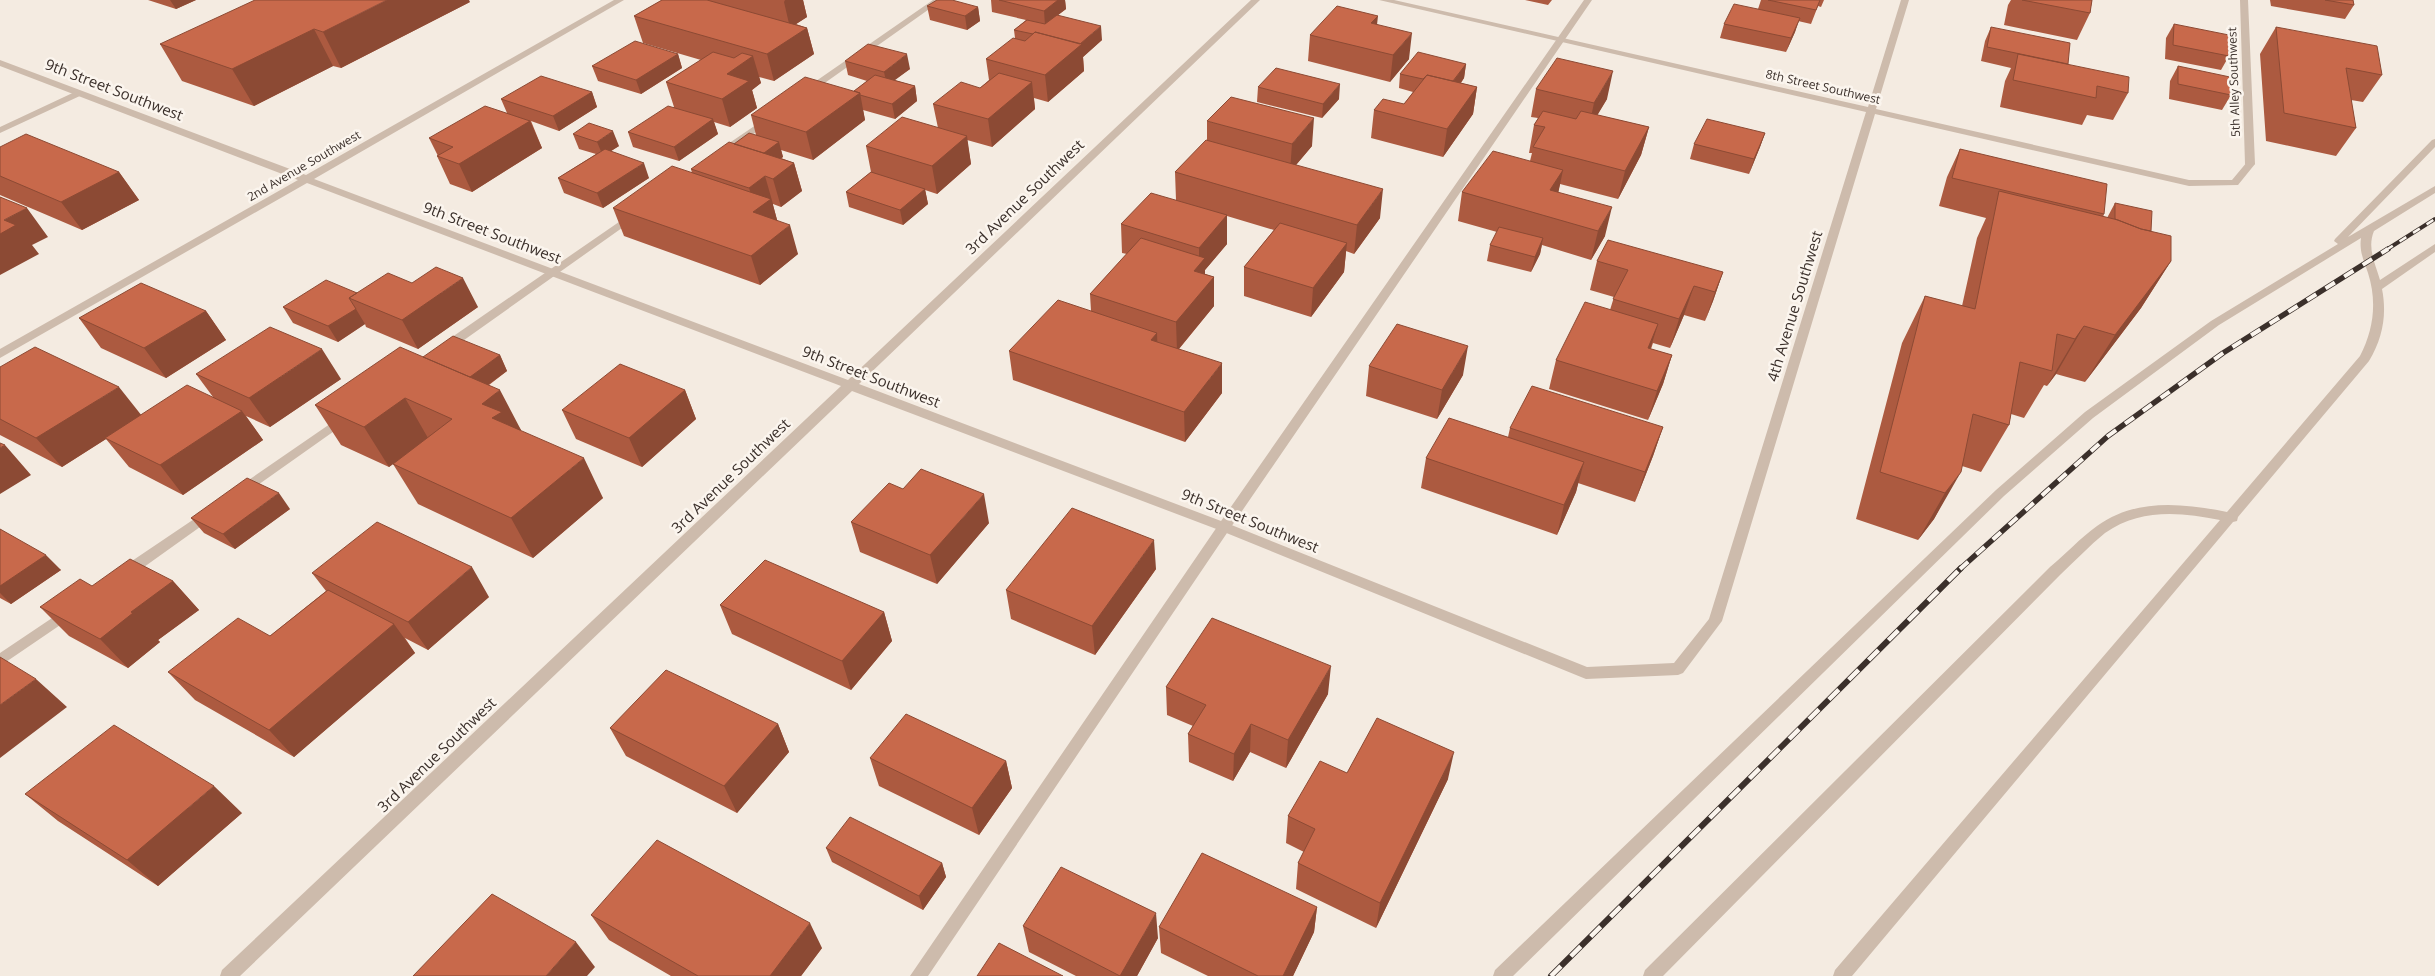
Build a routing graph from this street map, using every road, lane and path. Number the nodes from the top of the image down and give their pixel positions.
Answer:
1 (620, 0) edge
2 (938, 0) edge
3 (1256, 0) edge
4 (1383, 0) edge
5 (1588, 0) edge
6 (1905, 0) edge
7 (2244, 0) edge
8 (1561, 41) junction
9 (0, 63) edge
10 (79, 93) junction
11 (801, 96) edge
12 (1870, 111) junction
13 (777, 113) edge
14 (0, 130) edge
15 (2435, 142) edge
16 (713, 159) edge
17 (2250, 164) joint
18 (306, 179) junction
19 (2435, 189) edge
20 (640, 210) edge
21 (2370, 228) junction
22 (2435, 247) edge
23 (2327, 254) junction
24 (552, 272) junction
25 (2376, 288) junction
26 (438, 352) edge
27 (0, 354) edge
28 (851, 385) junction
29 (349, 415) edge
30 (2232, 518) junction
31 (1224, 526) junction
32 (114, 580) edge
33 (73, 609) edge
34 (1715, 621) joint
35 (0, 660) edge
36 (228, 976) edge
37 (918, 976) edge
38 (1501, 976) edge
39 (1651, 976) edge
40 (1841, 976) edge

1 - 18 street, 2nd Avenue Southwest
2 - 11 street
3 - 28 street, 3rd Avenue Southwest
4 - 8 street, 8th Street Southwest
5 - 8 street
6 - 12 street, 4th Avenue Southwest
7 - 17 street, 5th Alley Southwest
8 - 12 street, 8th Street Southwest
8 - 31 street
9 - 10 street, 9th Street Southwest
10 - 14 street
10 - 18 street, 9th Street Southwest
12 - 17 street, 8th Street Southwest
12 - 34 street, 4th Avenue Southwest
13 - 16 street
15 - 23 street
18 - 24 street, 9th Street Southwest
18 - 27 street, 2nd Avenue Southwest
19 - 21 street
20 - 24 street
21 - 23 street
21 - 25 street
22 - 25 street
23 - 38 street
24 - 26 street
24 - 28 street, 9th Street Southwest
25 - 30 street
28 - 31 street, 9th Street Southwest
28 - 36 street, 3rd Avenue Southwest
29 - 32 street
30 - 39 street
30 - 40 street
31 - 34 street, 9th Street Southwest
31 - 37 street
33 - 35 street

